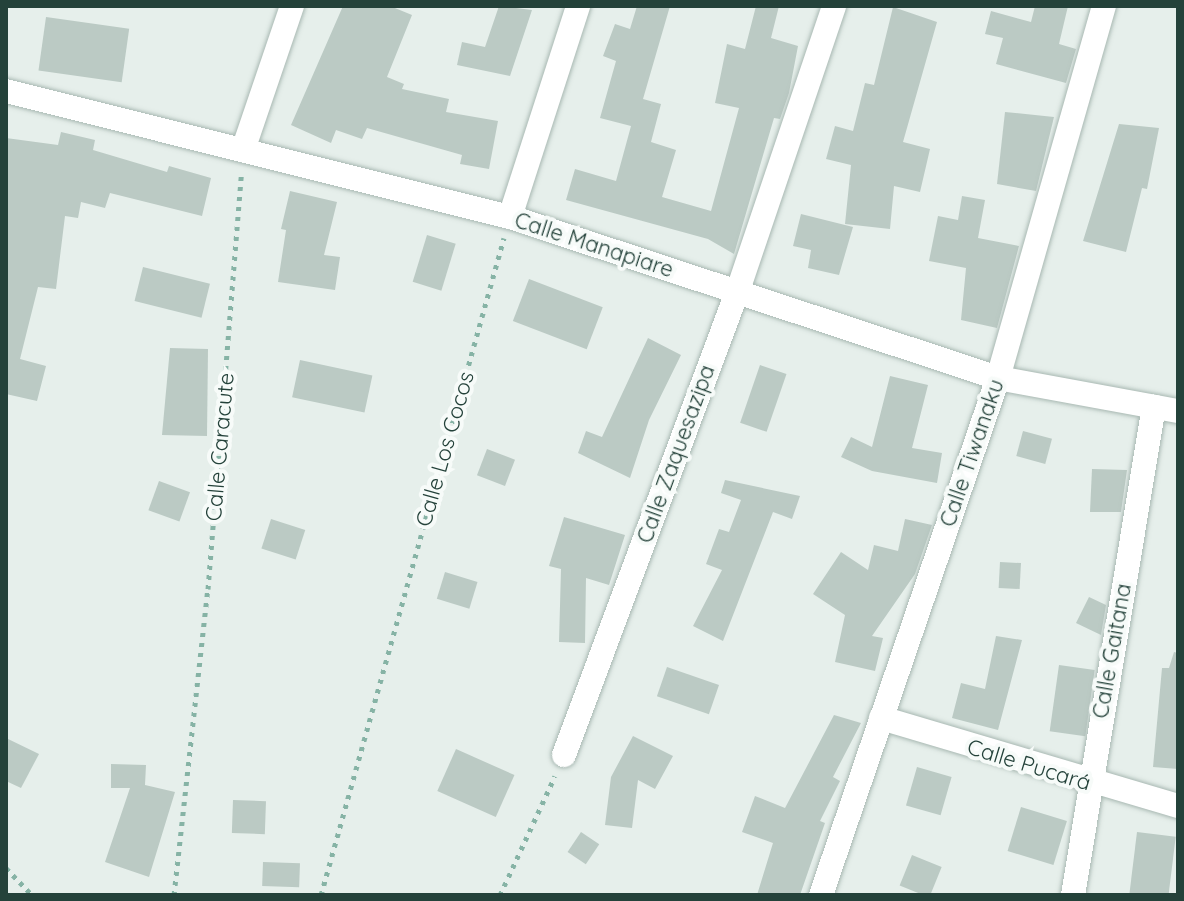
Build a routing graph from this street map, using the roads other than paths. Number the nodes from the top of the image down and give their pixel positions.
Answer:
1 (292, 6) edge
2 (578, 6) edge
3 (834, 6) edge
4 (1104, 6) edge
5 (6, 91) edge
6 (243, 150) junction
7 (510, 217) junction
8 (737, 293) junction
9 (998, 378) junction
10 (1166, 409) edge
11 (881, 718) junction
12 (564, 755) road end
13 (1089, 784) junction
14 (1178, 806) edge
15 (821, 895) edge
16 (1073, 895) edge

1 - 6 street
2 - 7 street
3 - 8 street, Calle Zaquesazipa
4 - 9 street, Calle Tiwanaku
5 - 6 street, Calle Manapiare
6 - 7 street, Calle Manapiare
7 - 8 street, Calle Manapiare
8 - 9 street, Calle Manapiare
8 - 12 street, Calle Zaquesazipa
9 - 10 street, Calle Manapiare
9 - 11 street, Calle Tiwanaku
10 - 13 street, Calle Gaitana
11 - 13 street, Calle Pucará
11 - 15 street, Calle Tiwanaku
13 - 14 street, Calle Pucará
13 - 16 street, Calle Gaitana

